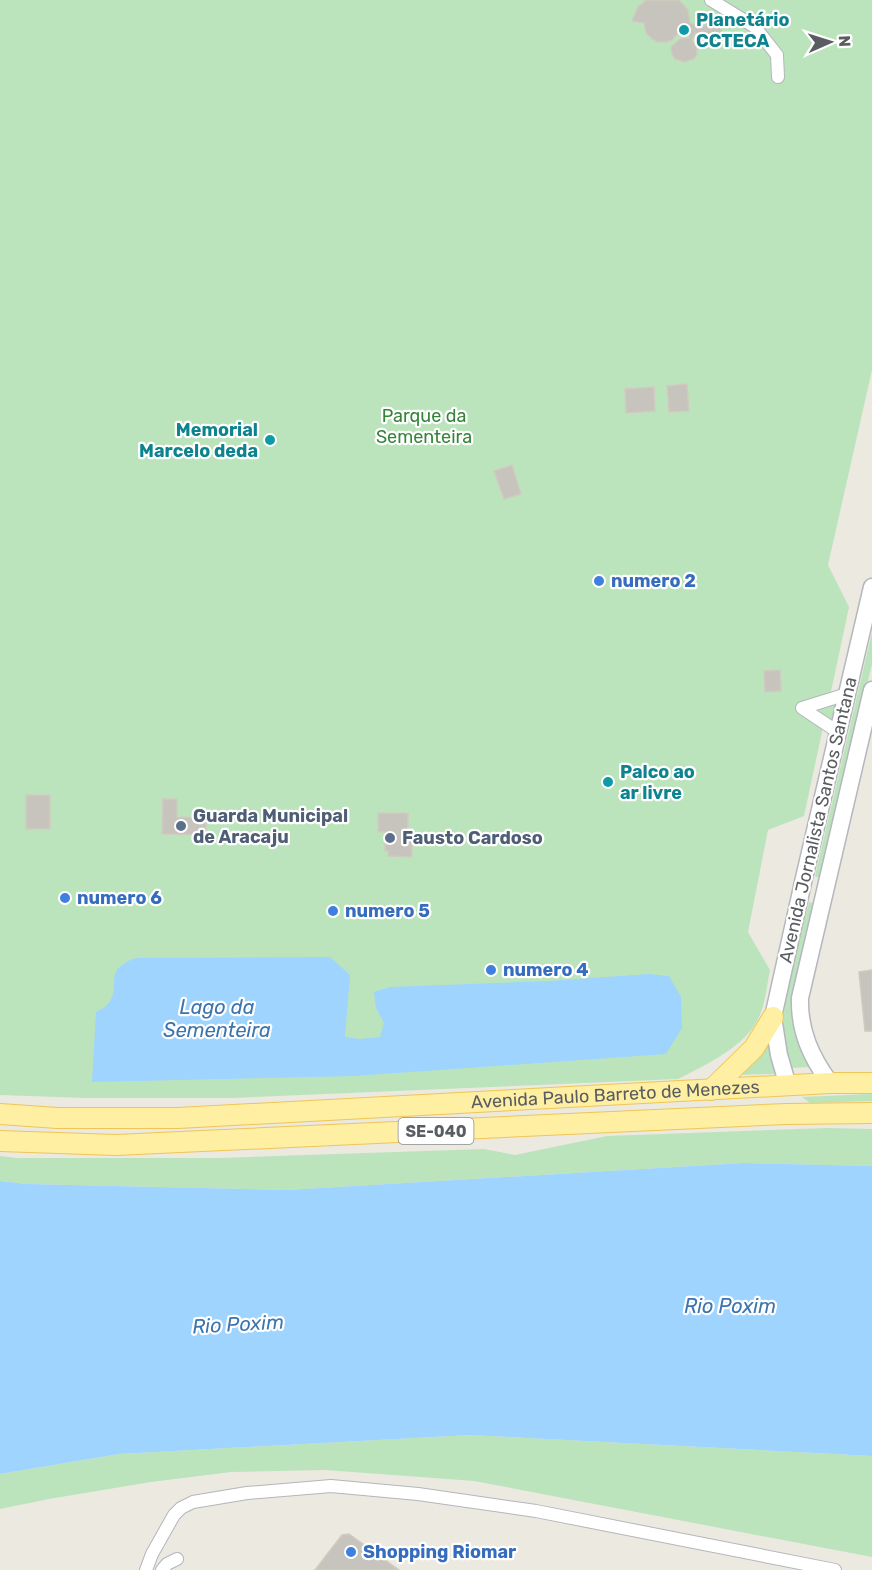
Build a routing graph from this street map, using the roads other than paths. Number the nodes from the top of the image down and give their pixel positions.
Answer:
1 (711, 0) edge
2 (778, 77) dead end
3 (872, 587) edge
4 (872, 690) edge
5 (847, 694) junction
6 (838, 732) junction
7 (804, 878) junction
8 (823, 900) junction
9 (773, 1017) junction
10 (830, 1083) junction
11 (872, 1083) edge
12 (788, 1086) junction
13 (711, 1090) junction
14 (872, 1113) edge
15 (0, 1114) edge
16 (806, 1114) junction
17 (0, 1140) edge
18 (177, 1559) dead end
19 (146, 1570) edge
20 (162, 1570) edge
21 (835, 1570) edge

1 - 2 street
3 - 5 main road, Avenida Jornalista Santos Santana
4 - 8 main road, Avenida Jornalista Santos Santana
5 - 6 main road, Avenida Jornalista Santos Santana
5 - 6 street
6 - 7 main road, Avenida Jornalista Santos Santana
7 - 8 main road
7 - 9 main road, Avenida Jornalista Santos Santana
8 - 10 main road, Avenida Jornalista Santos Santana
9 - 12 main road
9 - 13 main road
10 - 11 main road, Avenida Paulo Barreto de Menezes / SE-040
10 - 12 main road, Avenida Paulo Barreto de Menezes / SE-040
12 - 13 main road, Avenida Paulo Barreto de Menezes / SE-040
12 - 16 main road
13 - 15 main road, Avenida Paulo Barreto de Menezes / SE-040
14 - 16 main road, Avenida Paulo Barreto de Menezes / SE-040
16 - 17 main road, Avenida Paulo Barreto de Menezes / SE-040
18 - 20 street
19 - 21 street

